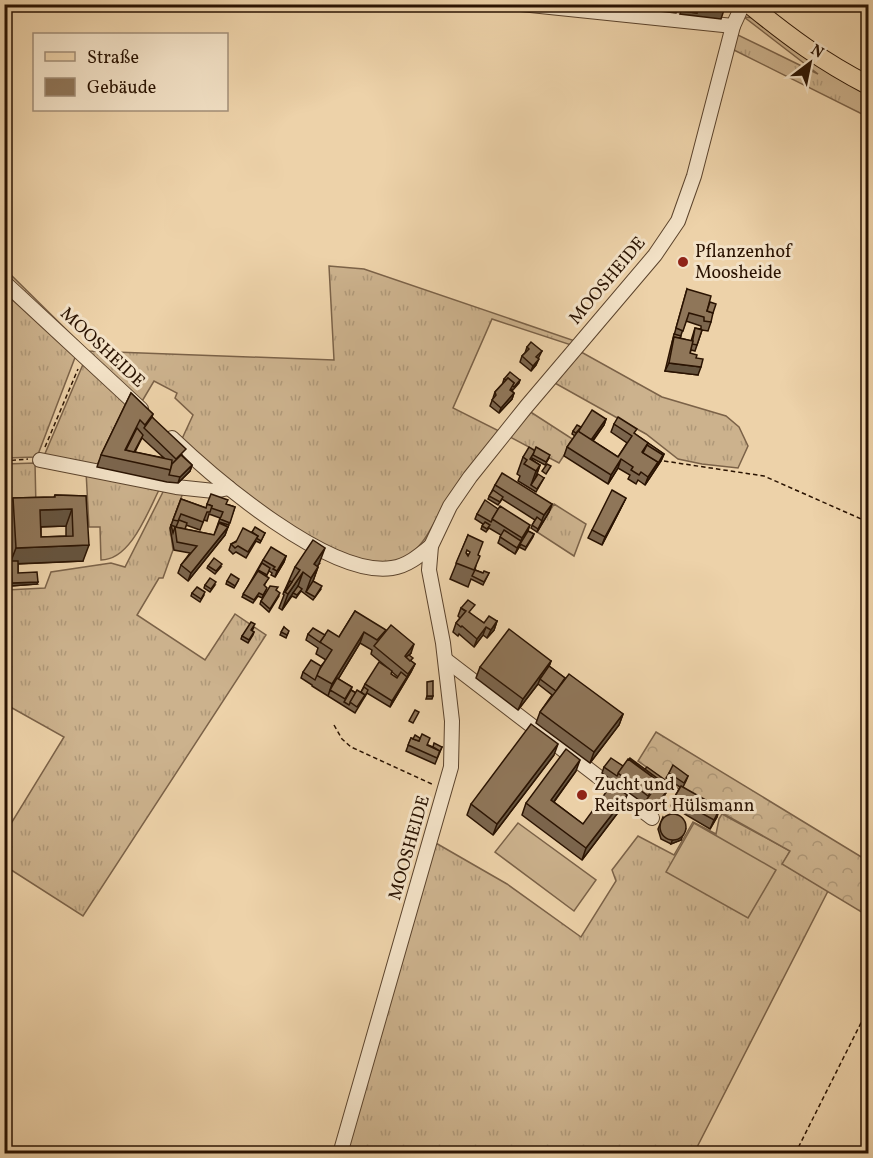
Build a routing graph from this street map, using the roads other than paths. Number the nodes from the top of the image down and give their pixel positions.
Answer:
1 (521, 4) edge
2 (743, 4) edge
3 (748, 4) edge
4 (733, 26) junction
5 (868, 85) edge
6 (4, 282) edge
7 (40, 460) road end
8 (229, 488) junction
9 (431, 546) junction
10 (446, 660) junction
11 (652, 818) dead end
12 (340, 1154) edge

1 - 4 street
2 - 4 street, MOOSHEIDE
3 - 5 main road
4 - 9 street, MOOSHEIDE
6 - 8 street, MOOSHEIDE
7 - 8 street
8 - 9 street, MOOSHEIDE
9 - 10 street, MOOSHEIDE
10 - 11 street
10 - 12 street, MOOSHEIDE

